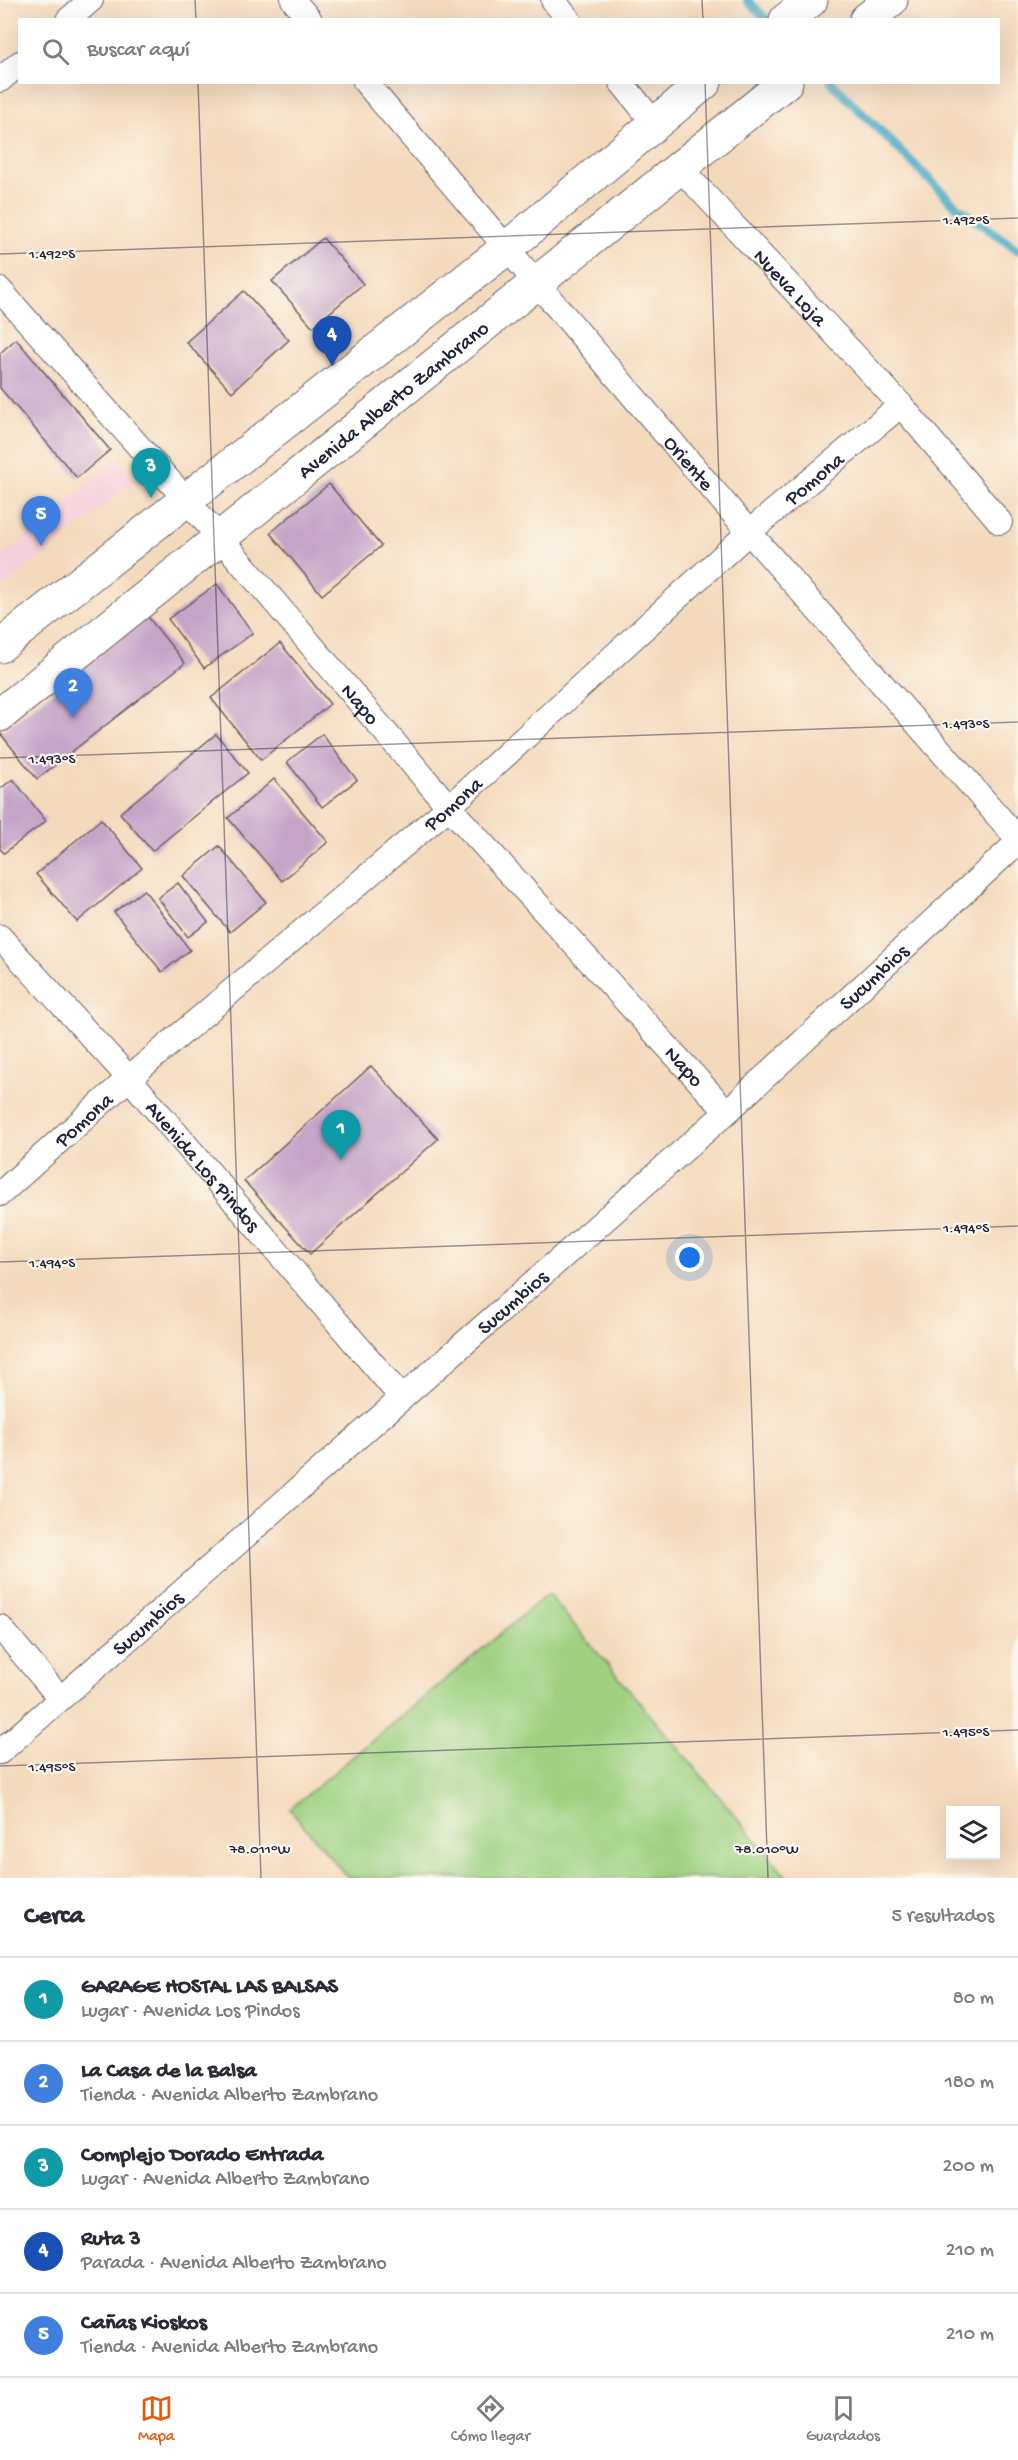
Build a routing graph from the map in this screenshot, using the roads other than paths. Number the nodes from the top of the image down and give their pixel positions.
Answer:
1 (90, 0) edge
2 (293, 0) edge
3 (553, 0) edge
4 (811, 0) edge
5 (891, 0) edge
6 (70, 18) edge
7 (308, 18) edge
8 (567, 18) edge
9 (788, 18) edge
10 (868, 18) edge
11 (18, 65) edge
12 (0, 80) edge
13 (366, 84) edge
14 (623, 84) edge
15 (703, 84) edge
16 (784, 84) edge
17 (654, 123) junction
18 (679, 168) junction
19 (508, 247) junction
20 (538, 284) junction
21 (0, 290) edge
22 (901, 405) junction
23 (185, 499) junction
24 (1000, 522) dead end
25 (749, 532) junction
26 (220, 539) junction
27 (0, 646) edge
28 (0, 715) edge
29 (449, 807) junction
30 (1018, 841) edge
31 (0, 937) edge
32 (129, 1078) junction
33 (727, 1113) junction
34 (0, 1194) edge
35 (402, 1398) junction
36 (0, 1627) edge
37 (60, 1698) junction
38 (0, 1752) edge

1 - 6 street
2 - 7 street
3 - 8 street
4 - 9 highway
5 - 10 highway
11 - 12 street
13 - 19 street, Oriente
14 - 17 street
15 - 17 highway
16 - 18 highway, Avenida Alberto Zambrano
17 - 19 highway
18 - 20 highway, Avenida Alberto Zambrano
18 - 22 street, Nueva Loja
19 - 20 street, Oriente
19 - 23 highway
20 - 25 street, Oriente
20 - 26 highway, Avenida Alberto Zambrano
21 - 23 street, Napo
22 - 24 street, Nueva Loja
22 - 25 street, Pomona
23 - 26 street, Napo
23 - 27 highway
25 - 29 street, Pomona
25 - 30 street, Oriente
26 - 28 highway, Avenida Alberto Zambrano
26 - 29 street, Napo
29 - 32 street, Pomona
29 - 33 street, Napo
30 - 33 street, Sucumbios
31 - 32 street, Avenida Los Pindos
32 - 34 street, Pomona
32 - 35 street, Avenida Los Pindos
33 - 35 street, Sucumbios
35 - 37 street, Sucumbios
36 - 37 street
37 - 38 street, Sucumbios

